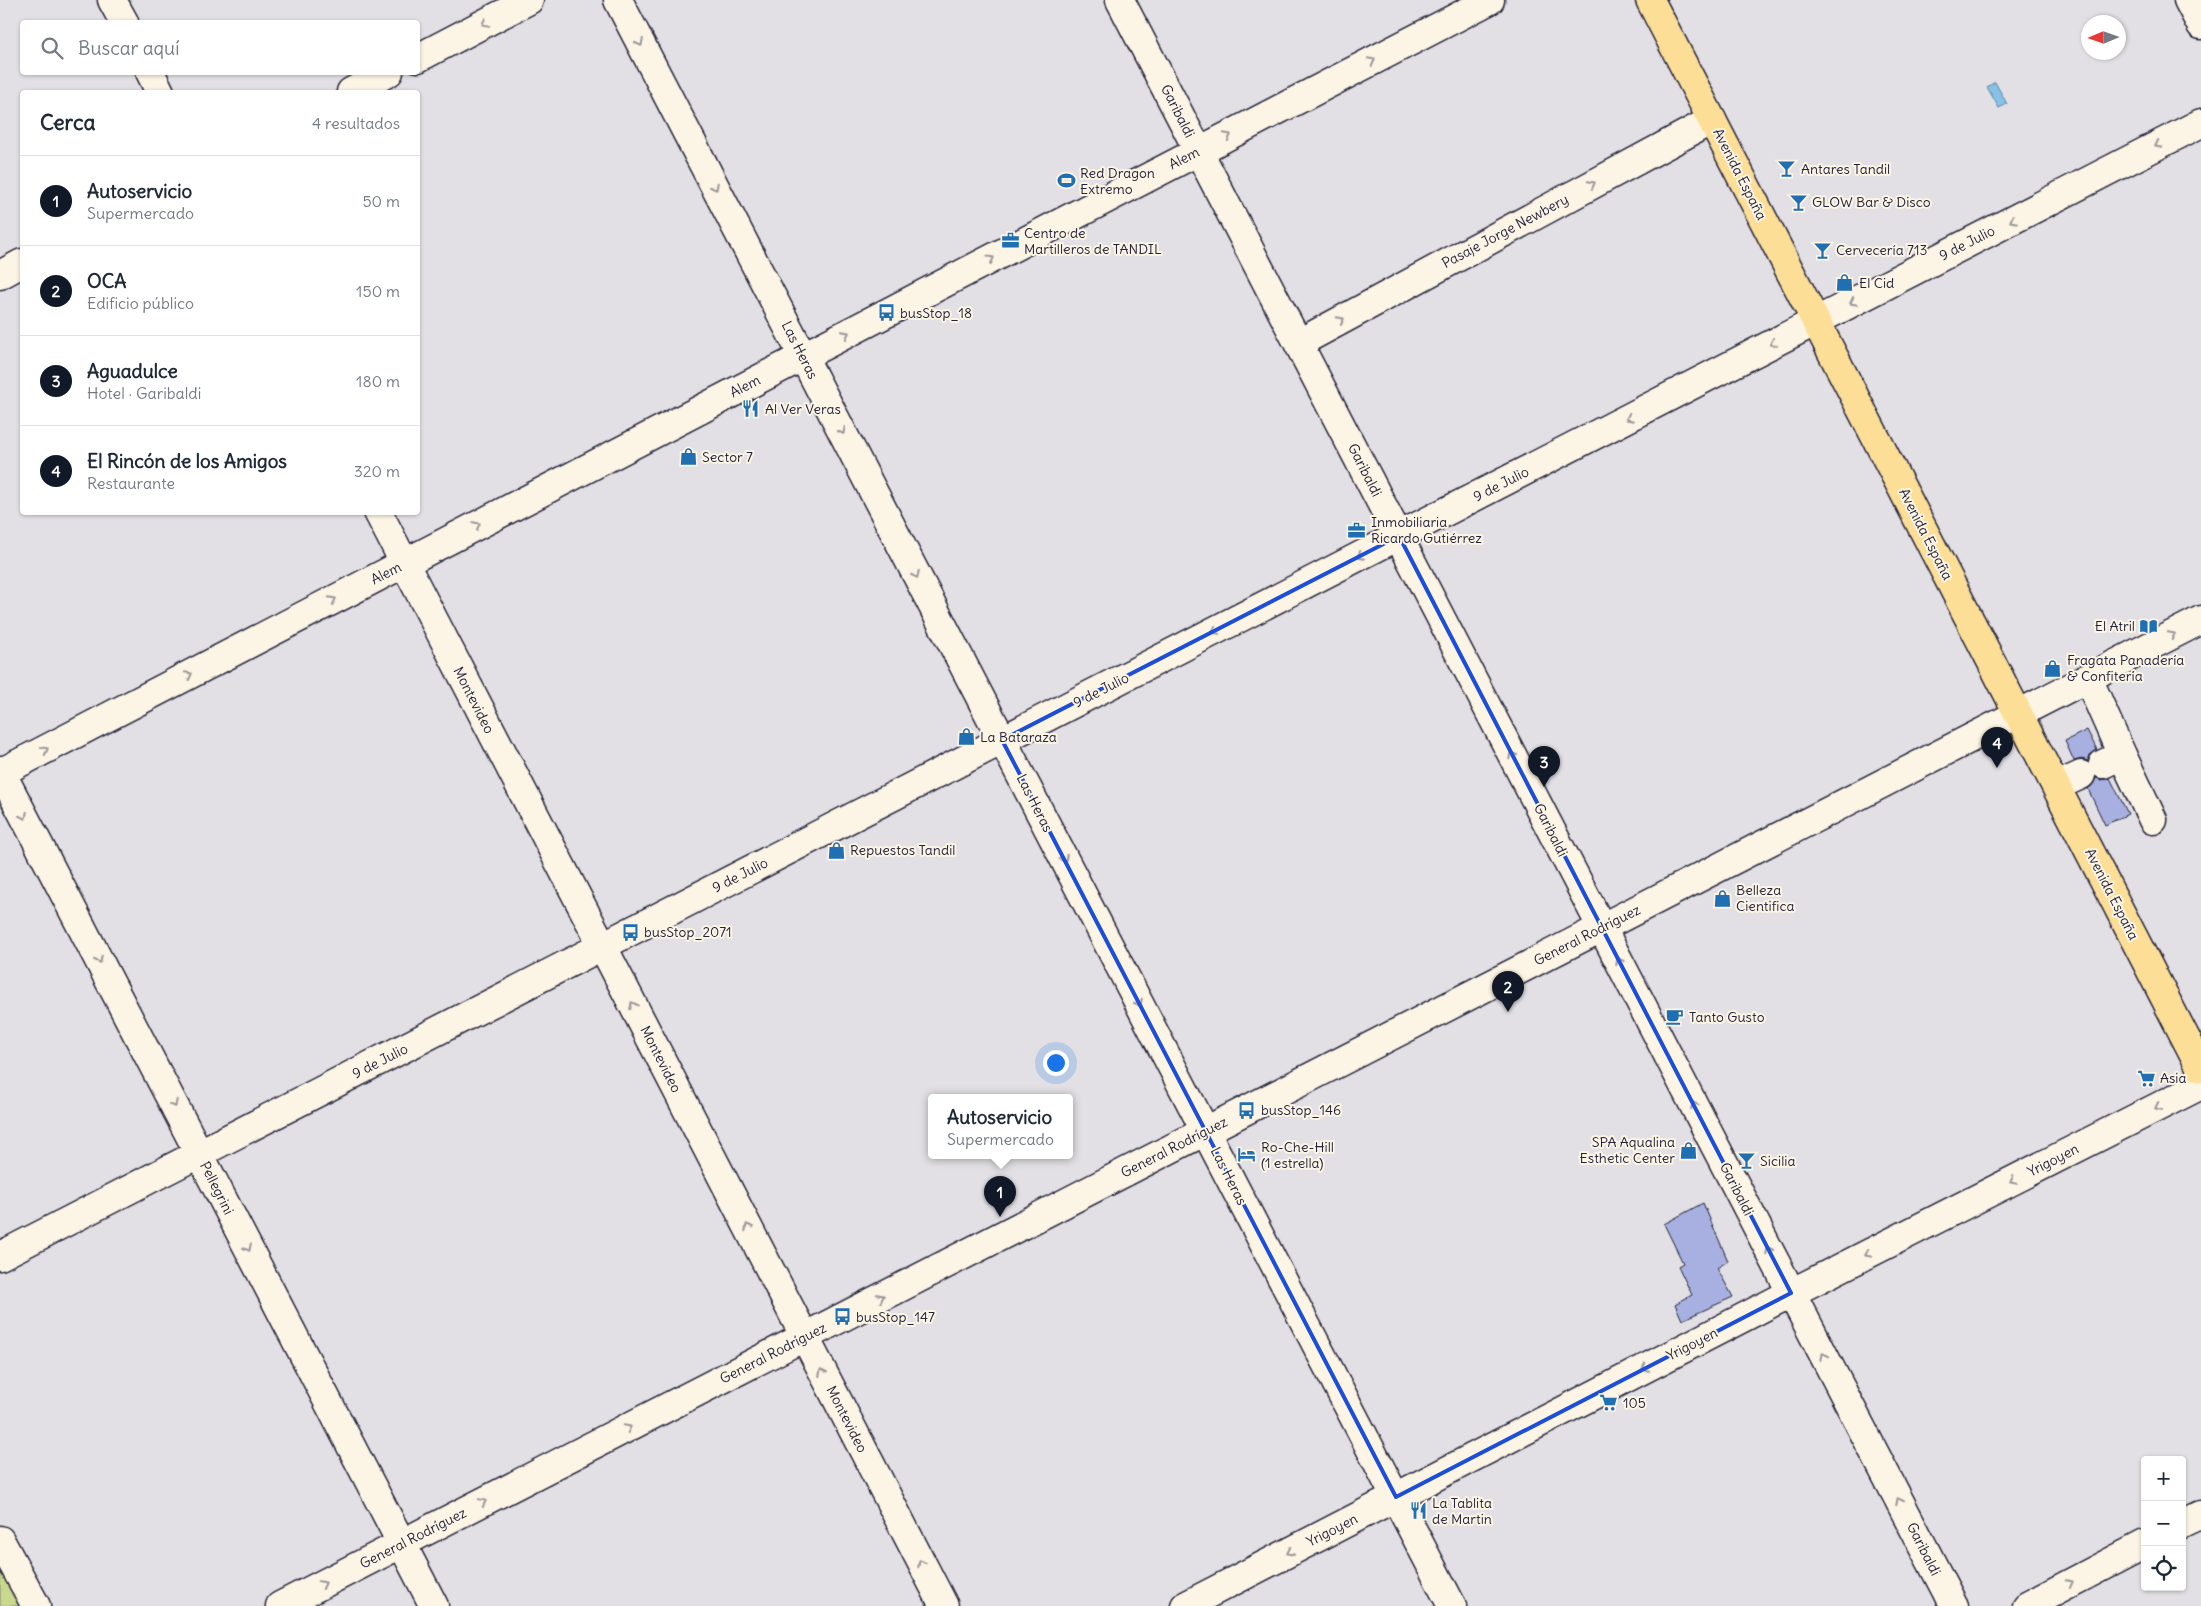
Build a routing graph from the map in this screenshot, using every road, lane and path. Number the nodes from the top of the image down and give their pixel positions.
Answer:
1 (112, 0) edge
2 (528, 0) edge
3 (618, 0) edge
4 (1120, 0) edge
5 (1490, 0) edge
6 (1650, 0) edge
7 (2188, 0) edge
8 (123, 20) edge
9 (2201, 26) edge
10 (420, 57) edge
11 (152, 75) edge
12 (383, 75) edge
13 (159, 90) edge
14 (355, 90) edge
15 (1712, 120) junction
16 (2201, 123) edge
17 (1199, 151) junction
18 (20, 264) edge
19 (0, 275) edge
20 (1816, 321) junction
21 (1298, 343) junction
22 (803, 356) junction
23 (380, 515) edge
24 (1399, 536) junction
25 (404, 564) junction
26 (2201, 620) edge
27 (2088, 678) junction
28 (2019, 713) junction
29 (1002, 740) junction
30 (2091, 770) junction
31 (0, 772) edge
32 (2153, 820) dead end
33 (1602, 928) junction
34 (602, 946) junction
35 (2201, 1068) edge
36 (2201, 1086) edge
37 (1206, 1131) junction
38 (199, 1154) junction
39 (0, 1256) edge
40 (1791, 1293) junction
41 (804, 1337) junction
42 (1396, 1497) junction
43 (2201, 1515) edge
44 (2186, 1522) edge
45 (0, 1540) edge
46 (402, 1544) junction
47 (2141, 1546) edge
48 (36, 1606) edge
49 (280, 1606) edge
50 (434, 1606) edge
51 (944, 1606) edge
52 (1185, 1606) edge
53 (1452, 1606) edge
54 (1954, 1606) edge
55 (2027, 1606) edge

1 - 8 street
2 -> 10 street
3 -> 22 street, Las Heras
4 - 17 street, Garibaldi
17 -> 5 street, Alem
6 - 15 main road, Avenida España
7 - 9 street
11 - 13 street
12 - 14 street
15 - 20 main road, Avenida España
21 -> 15 street, Pasaje Jorge Newbery
16 -> 20 street, 9 de Julio
17 - 21 street, Garibaldi
22 -> 17 street, Alem
18 - 19 street
20 -> 24 street, 9 de Julio
20 - 28 main road, Avenida España
21 - 24 street, Garibaldi
25 -> 22 street, Alem
22 -> 29 street, Las Heras
23 - 25 street, Montevideo
24 -> 29 street, 9 de Julio
33 -> 24 street, Garibaldi
31 -> 25 street, Alem
25 - 34 street, Montevideo
27 -> 26 street, General Rodríguez
27 - 28 street, General Rodríguez
27 - 30 street
28 - 30 main road, Avenida España
28 - 33 street, General Rodríguez
29 - 34 street, 9 de Julio
29 -> 37 street, Las Heras
30 - 32 street
30 - 35 main road, Avenida España
31 -> 38 street, Pellegrini
33 - 37 street, General Rodríguez
40 -> 33 street, Garibaldi
34 - 38 street, 9 de Julio
41 -> 34 street, Montevideo
36 -> 40 street, Yrigoyen
41 -> 37 street, General Rodríguez
37 - 42 street, Las Heras
38 - 39 street, 9 de Julio
38 -> 46 street, Pellegrini
40 -> 42 street, Yrigoyen
54 -> 40 street, Garibaldi
46 -> 41 street, General Rodríguez
51 -> 41 street, Montevideo
42 -> 52 street, Yrigoyen
42 - 53 street, Las Heras
43 - 44 street
45 - 48 street
49 -> 46 street, General Rodríguez
46 - 50 street, Pellegrini
55 -> 47 street

